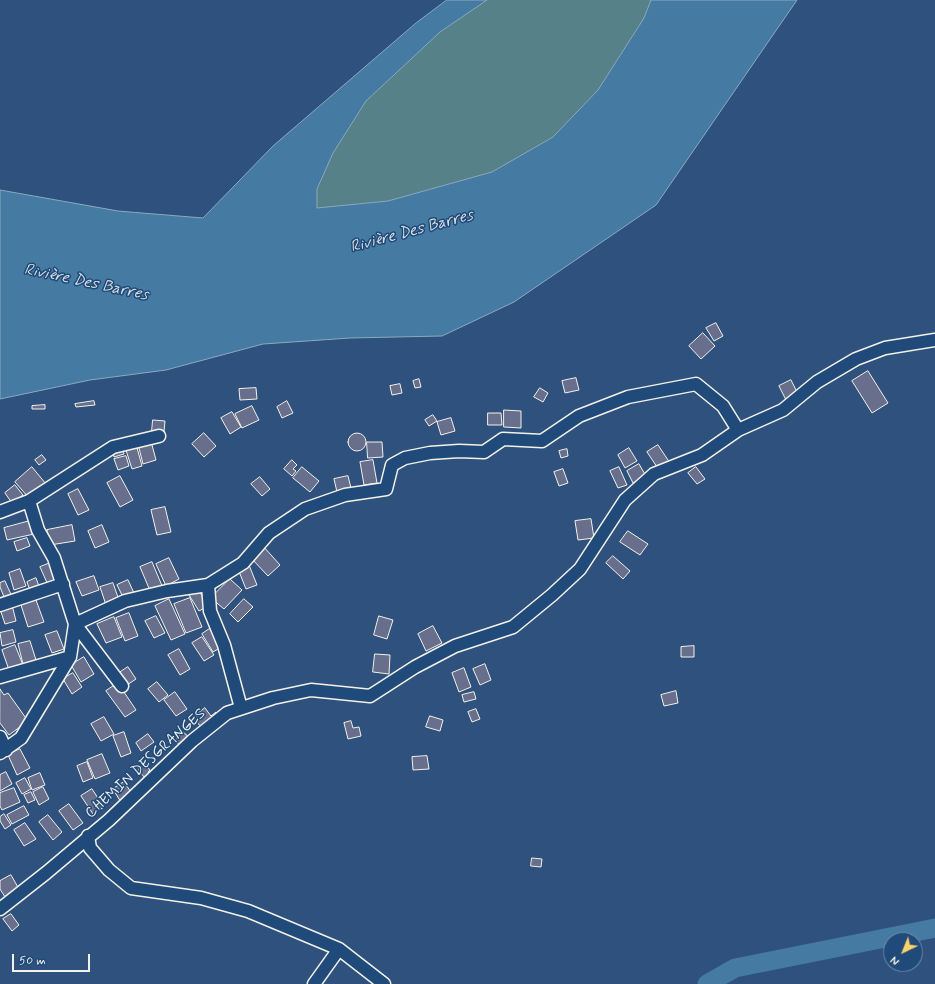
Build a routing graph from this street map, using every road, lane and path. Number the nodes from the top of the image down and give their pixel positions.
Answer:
1 (935, 340) edge
2 (738, 430) junction
3 (159, 436) dead end
4 (29, 502) junction
5 (0, 512) edge
6 (62, 584) junction
7 (208, 585) junction
8 (0, 605) edge
9 (75, 624) junction
10 (70, 657) junction
11 (0, 677) edge
12 (122, 686) dead end
13 (241, 708) junction
14 (0, 737) edge
15 (3, 751) edge
16 (88, 836) junction
17 (1, 905) edge
18 (339, 949) junction
19 (314, 984) edge
20 (384, 984) edge

1 - 2 street, CHEMIN DESGRANGES
2 - 7 street
2 - 13 street, CHEMIN DESGRANGES
3 - 4 street
4 - 5 street
4 - 6 street
6 - 8 street
6 - 9 street
7 - 9 street
7 - 13 street
9 - 10 street
9 - 12 street
10 - 11 street
10 - 15 street
13 - 16 street, CHEMIN DESGRANGES
14 - 15 street
16 - 17 street, CHEMIN DESGRANGES
16 - 18 street
18 - 19 street
18 - 20 street

